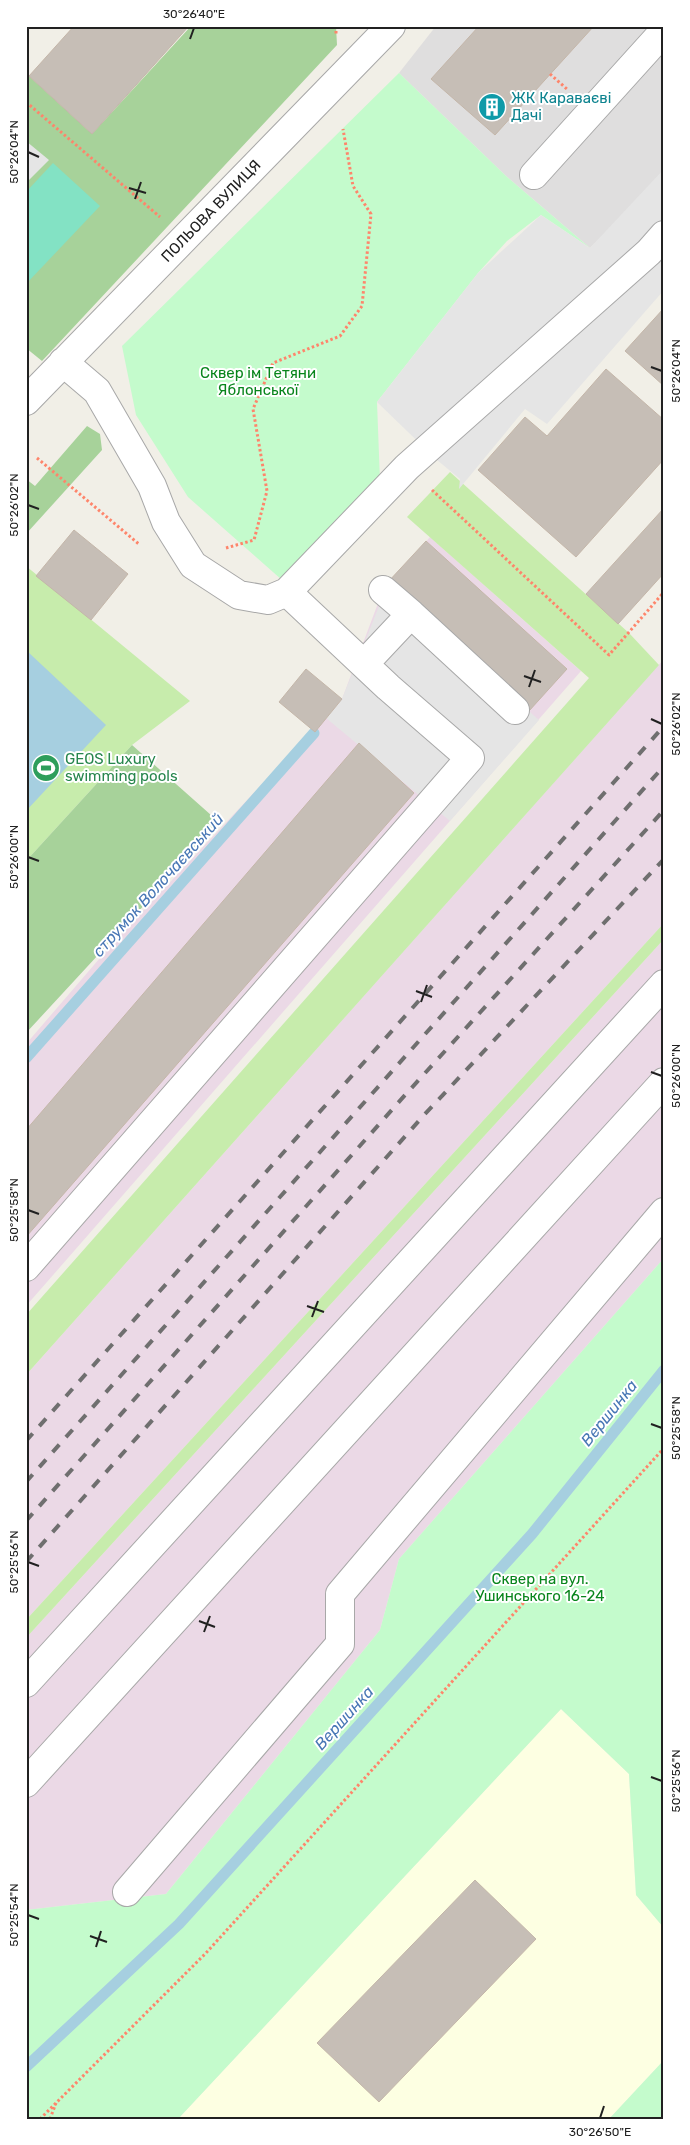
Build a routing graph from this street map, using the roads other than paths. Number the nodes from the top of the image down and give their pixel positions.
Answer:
1 (386, 29) edge
2 (664, 32) edge
3 (534, 175) dead end
4 (664, 235) edge
5 (63, 362) junction
6 (28, 396) edge
7 (383, 590) dead end
8 (287, 592) junction
9 (411, 614) junction
10 (364, 664) junction
11 (515, 710) dead end
12 (664, 984) edge
13 (664, 1082) edge
14 (664, 1212) edge
15 (26, 1267) edge
16 (26, 1683) edge
17 (26, 1783) edge
18 (128, 1892) dead end

1 - 5 street, ПОЛЬОВА ВУЛИЦЯ
2 - 3 street
4 - 8 street
5 - 6 street, ПОЛЬОВА ВУЛИЦЯ
5 - 8 street
7 - 9 street
8 - 10 street
9 - 10 street
9 - 11 street
10 - 15 street
12 - 16 street
13 - 17 street
14 - 18 street

